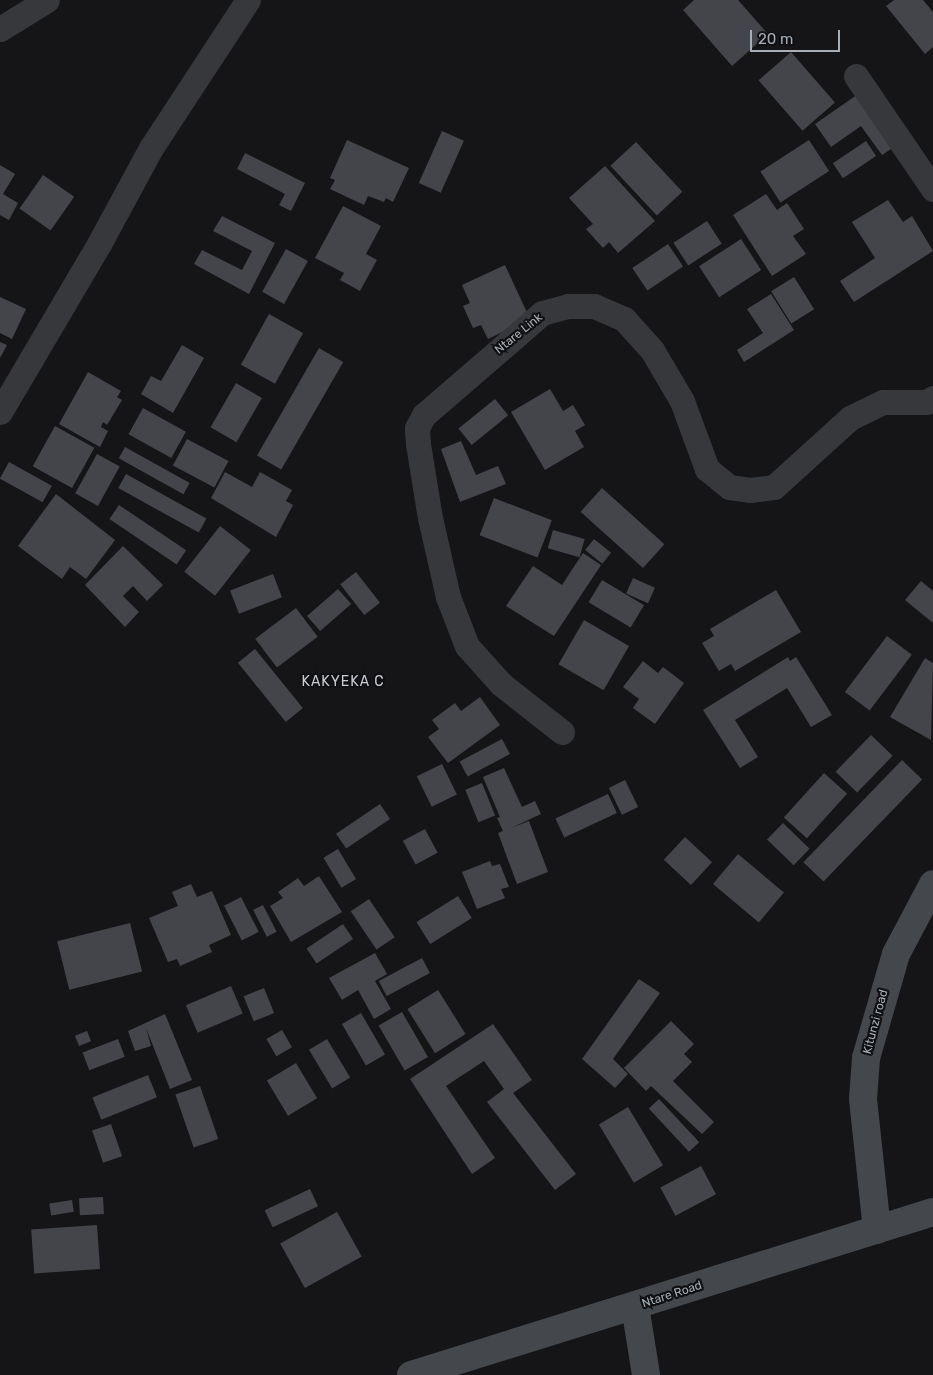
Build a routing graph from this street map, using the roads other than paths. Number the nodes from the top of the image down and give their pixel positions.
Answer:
1 (47, 0) edge
2 (248, 0) edge
3 (0, 29) edge
4 (856, 76) dead end
5 (933, 189) edge
6 (933, 398) edge
7 (0, 412) edge
8 (562, 732) dead end
9 (933, 884) edge
10 (933, 1212) edge
11 (877, 1230) junction
12 (635, 1306) junction
13 (411, 1375) edge
14 (646, 1375) edge

1 - 3 street
2 - 7 street
4 - 5 street
6 - 8 street, Ntare Link
9 - 11 main road, Kitunzi road
10 - 11 main road, Ntare Road
11 - 12 main road, Ntare Road
12 - 13 main road, Ntare Road
12 - 14 main road

